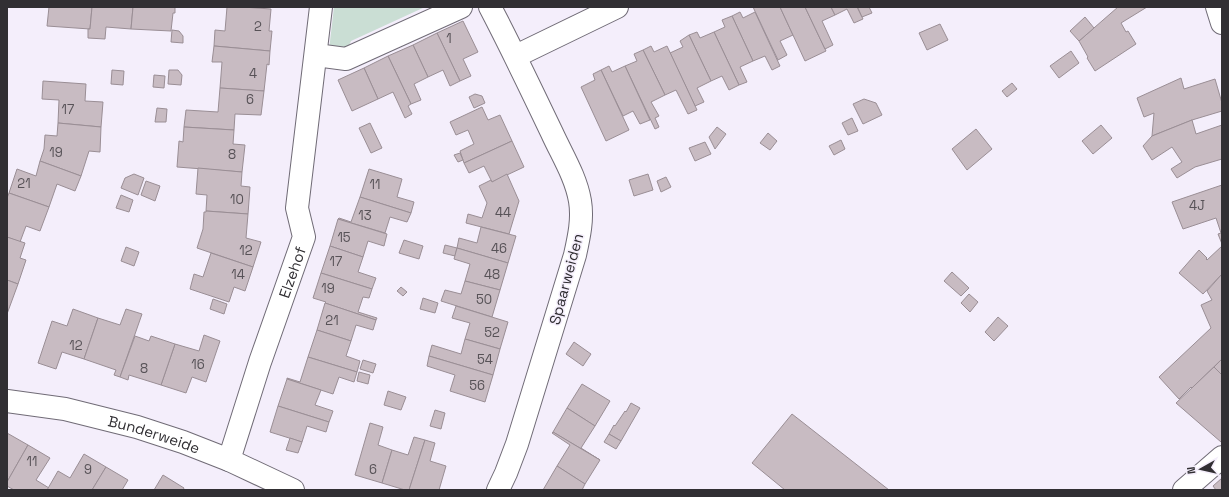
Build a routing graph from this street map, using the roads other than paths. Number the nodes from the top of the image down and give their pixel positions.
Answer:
1 (321, 7) edge
2 (460, 7) edge
3 (490, 7) edge
4 (617, 7) edge
5 (1217, 7) edge
6 (1222, 24) edge
7 (316, 55) junction
8 (516, 56) junction
9 (7, 401) edge
10 (1222, 457) edge
11 (229, 460) junction
12 (293, 490) edge
13 (498, 490) edge
14 (1184, 490) edge

1 - 7 street, Elzehof
2 - 7 street
3 - 8 street, Spaarweiden
4 - 8 street
5 - 6 street
7 - 11 street, Elzehof
8 - 13 street, Spaarweiden
9 - 11 street, Bunderweide
10 - 14 street
11 - 12 street, Bunderweide

